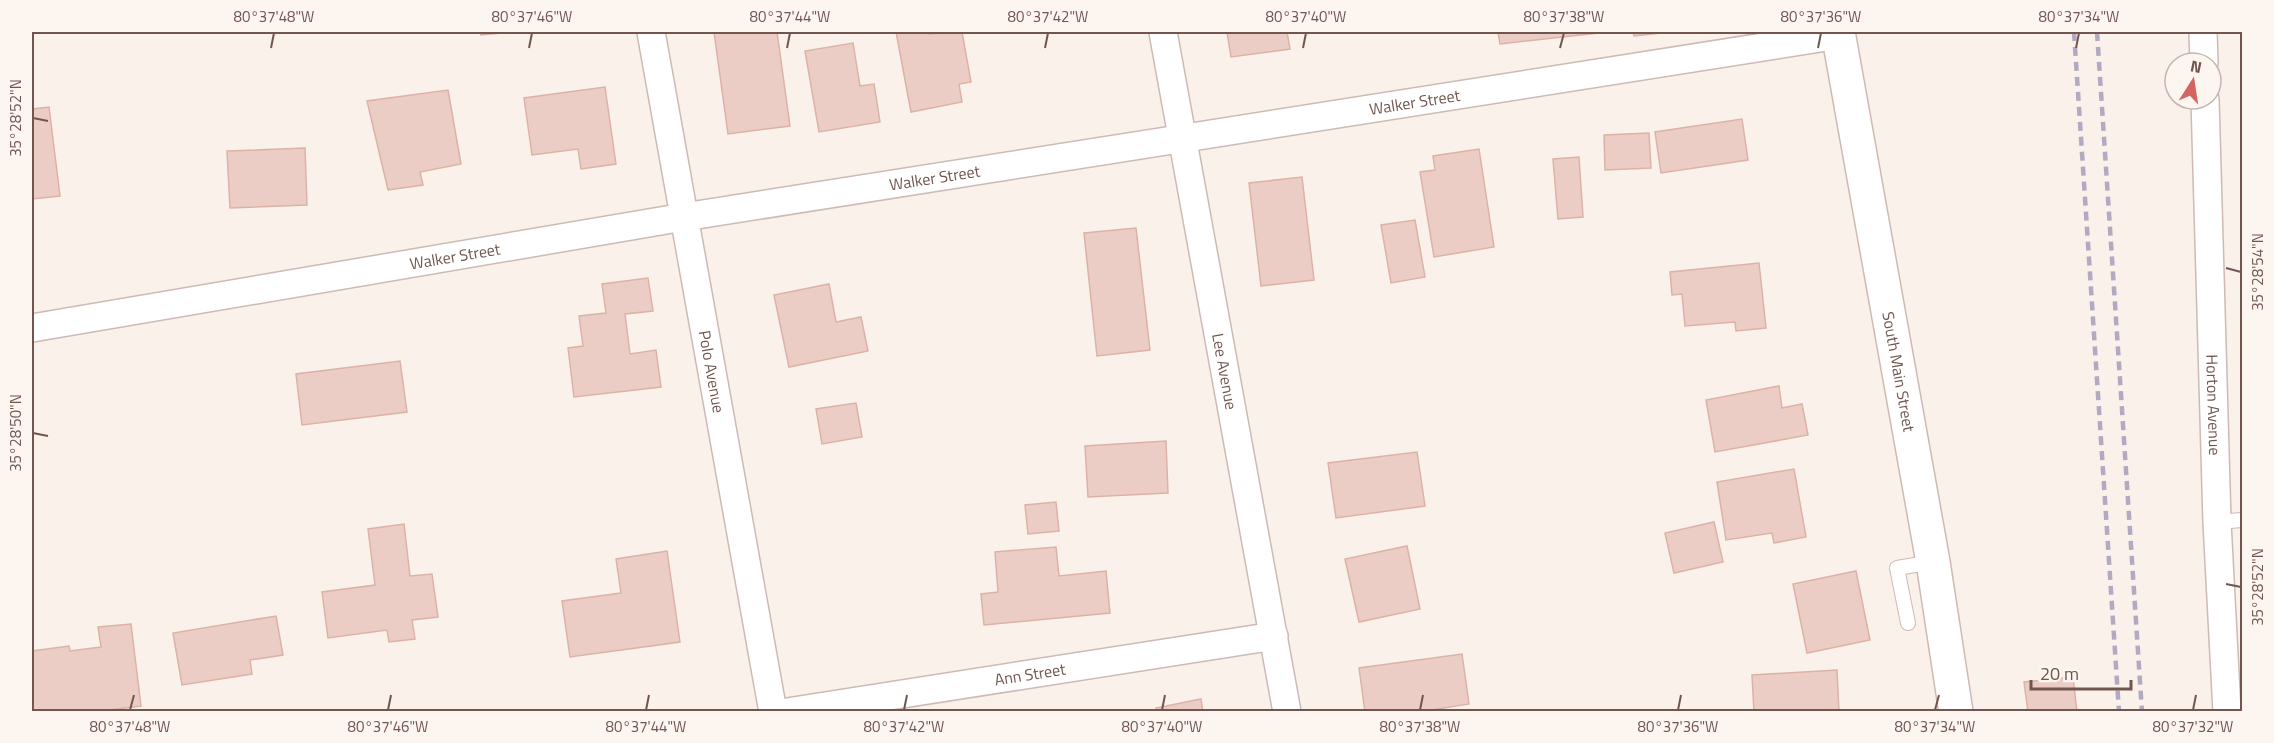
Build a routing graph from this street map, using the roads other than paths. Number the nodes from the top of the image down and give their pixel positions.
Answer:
1 (651, 32) edge
2 (1163, 32) edge
3 (2203, 32) edge
4 (1838, 33) edge
5 (2204, 51) edge
6 (2206, 111) edge
7 (1182, 138) junction
8 (684, 217) junction
9 (32, 328) edge
10 (2230, 521) edge
11 (1933, 562) junction
12 (1908, 623) dead end
13 (1274, 636) junction
14 (773, 711) edge
15 (787, 711) edge
16 (1287, 711) edge
17 (1956, 711) edge
18 (2227, 711) edge

1 - 8 street, Polo Avenue
2 - 7 street, Lee Avenue
3 - 5 street
4 - 7 street, Walker Street
4 - 11 main road, South Main Street
6 - 10 street, Horton Avenue
7 - 8 street, Walker Street
7 - 13 street, Lee Avenue
8 - 9 street, Walker Street
8 - 14 street, Polo Avenue
10 - 18 street, Horton Avenue
11 - 12 lane
11 - 17 main road, South Main Street
13 - 15 street, Ann Street
13 - 16 street, Lee Avenue

